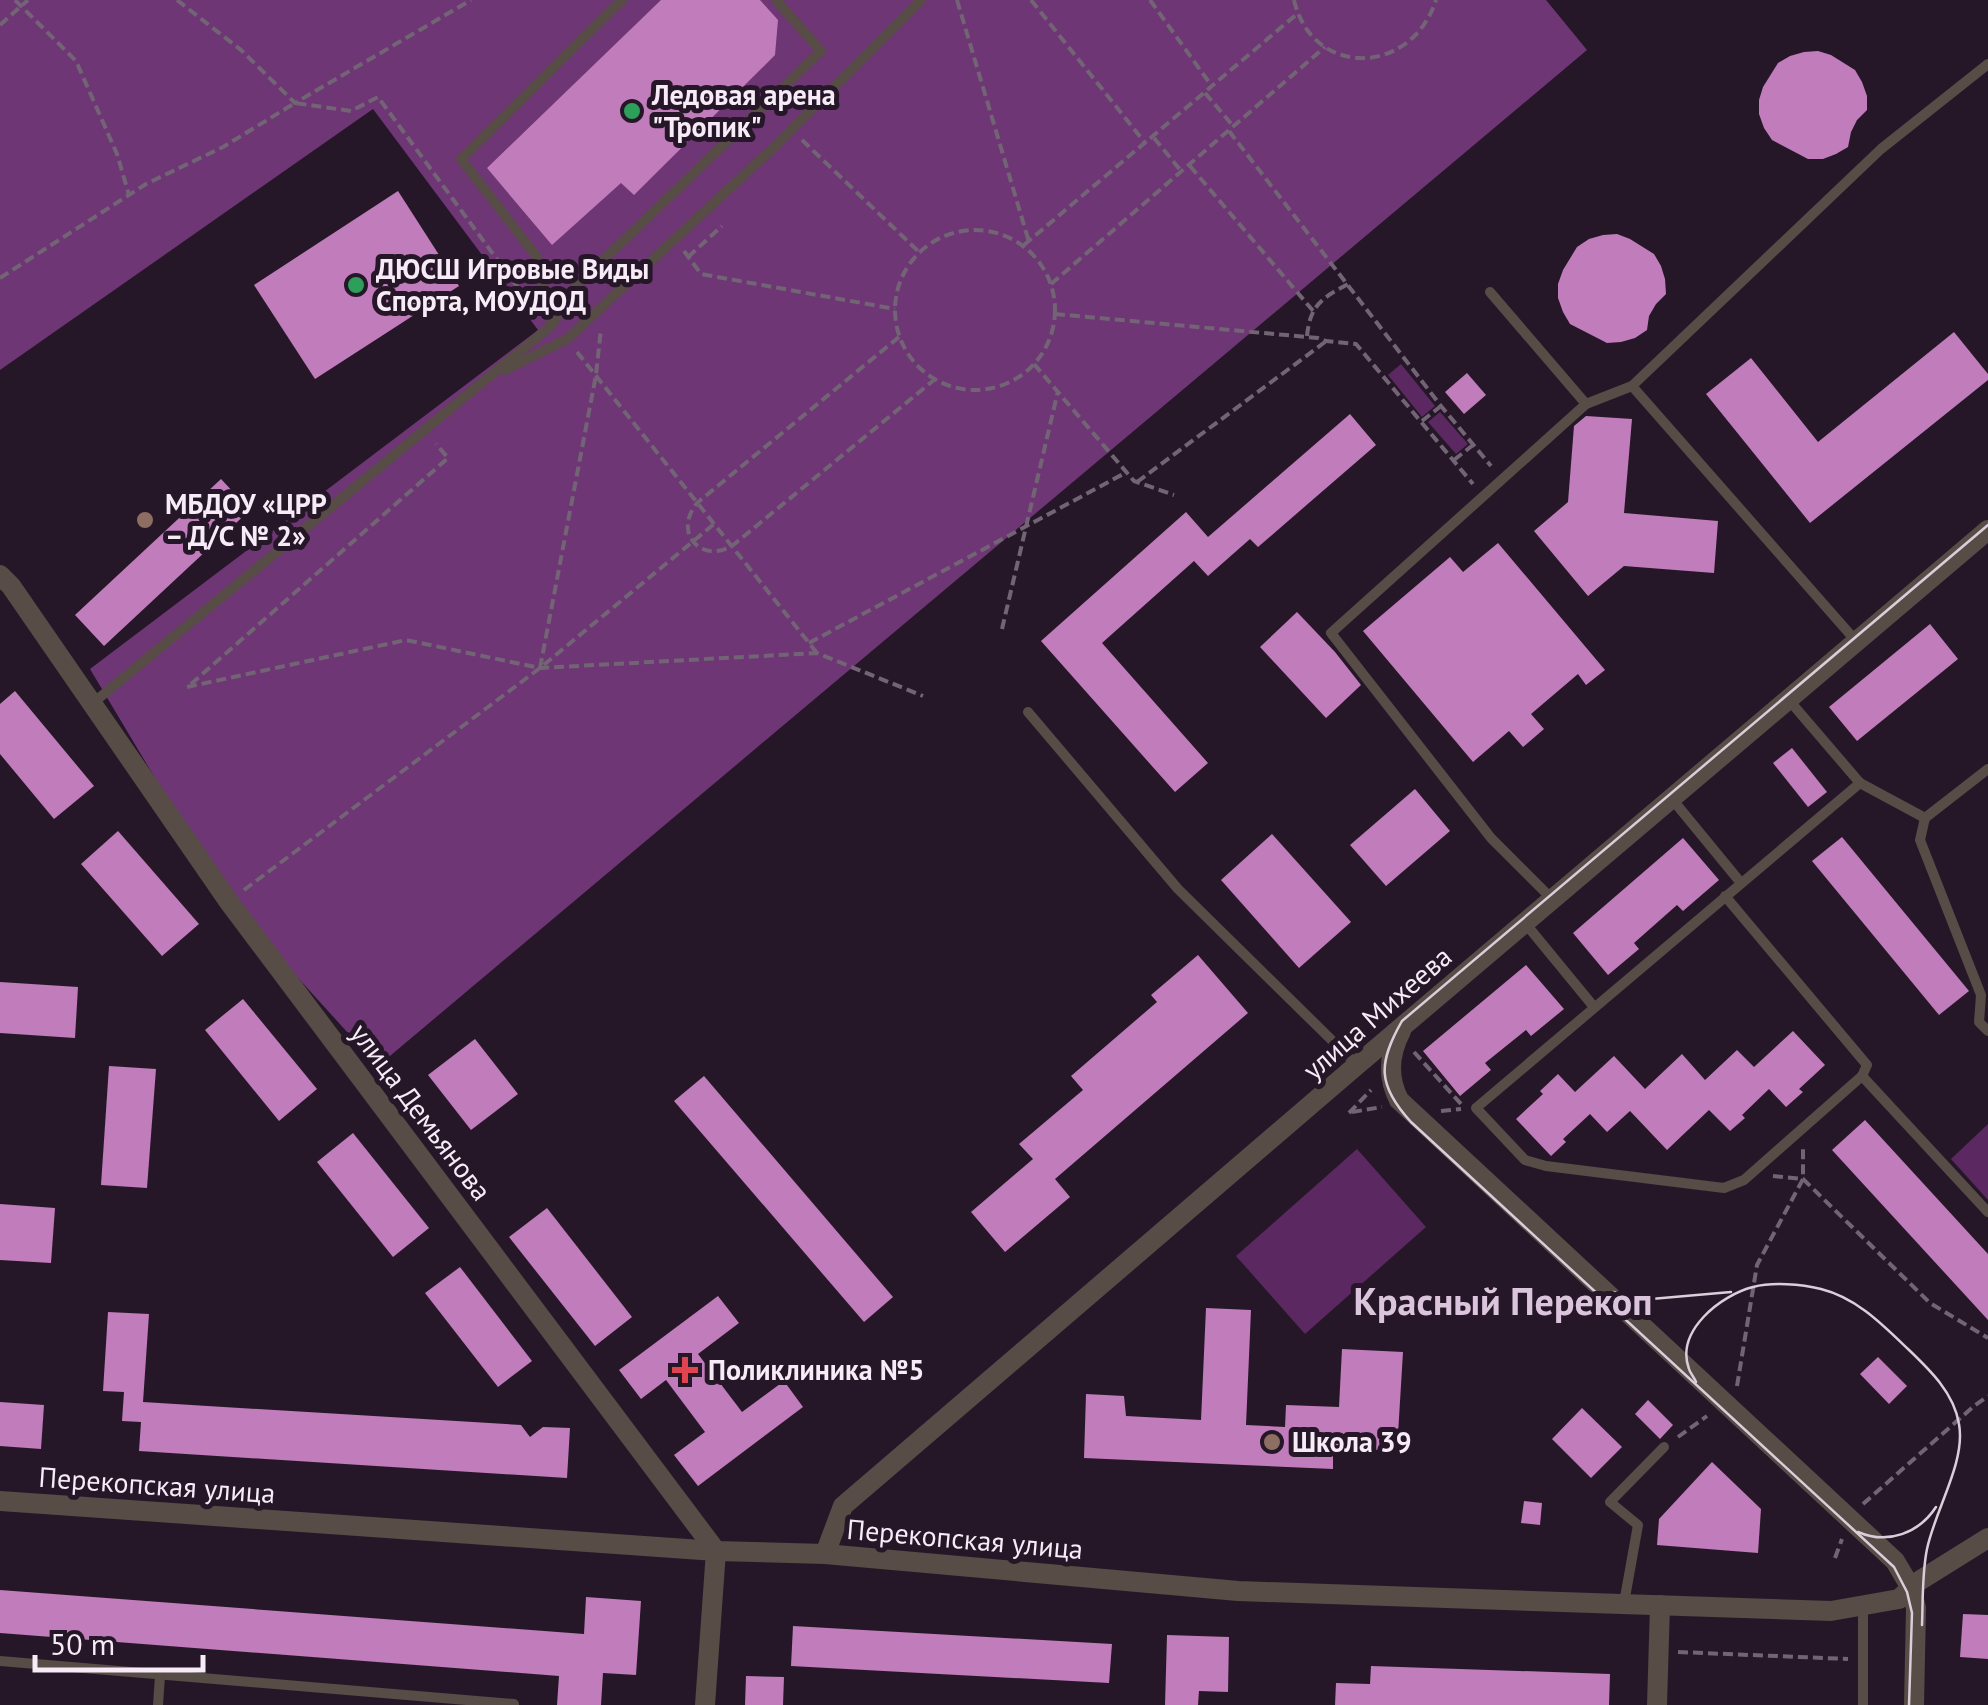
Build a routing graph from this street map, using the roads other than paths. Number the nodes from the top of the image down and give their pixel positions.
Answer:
1 (622, 0) edge
2 (776, 0) edge
3 (920, 0) edge
4 (1988, 64) edge
5 (1490, 292) dead end
6 (550, 327) junction
7 (486, 379) junction
8 (1632, 386) junction
9 (1586, 404) junction
10 (1988, 530) edge
11 (0, 575) edge
12 (1857, 642) junction
13 (1788, 699) junction
14 (92, 703) junction
15 (1028, 712) dead end
16 (1988, 769) edge
17 (1860, 783) junction
18 (1672, 798) junction
19 (1925, 818) junction
20 (1741, 883) junction
21 (1724, 896) junction
22 (1552, 899) junction
23 (1525, 923) junction
24 (1594, 1008) junction
25 (1403, 1026) junction
26 (1988, 1031) edge
27 (1358, 1064) junction
28 (1862, 1076) junction
29 (1988, 1212) edge
30 (1664, 1448) dead end
31 (0, 1501) edge
32 (1988, 1538) edge
33 (716, 1551) junction
34 (825, 1554) junction
35 (1915, 1585) junction
36 (1624, 1604) junction
37 (1660, 1605) junction
38 (1863, 1606) junction
39 (0, 1661) edge
40 (160, 1676) junction
41 (424, 1701) edge
42 (514, 1704) edge
43 (158, 1705) edge
44 (705, 1705) edge
45 (1657, 1705) edge
46 (1863, 1705) edge
47 (1914, 1705) edge

1 - 6 lane
2 - 6 lane
3 - 7 lane
4 - 8 lane
5 - 9 lane
6 - 7 lane
7 - 14 lane
8 - 9 lane
8 - 12 lane
9 - 22 lane
10 - 12 street, улица Михеева
11 - 14 street, улица Демьянова
12 - 13 street, улица Михеева
13 - 17 lane
13 - 18 street, улица Михеева
14 - 33 street, улица Демьянова
15 - 27 lane
16 - 19 lane
17 - 19 lane
17 - 20 lane
18 - 20 lane
18 - 22 street, улица Михеева
19 - 26 lane
20 - 21 lane
21 - 24 lane
21 - 28 lane
22 - 23 street, улица Михеева
23 - 24 lane
23 - 25 street, улица Михеева
24 - 28 lane
25 - 27 street, улица Михеева
25 - 35 street
27 - 34 street, улица Михеева
28 - 29 lane
30 - 36 lane
31 - 33 street, Перекопская улица
32 - 35 street, Перекопская улица
33 - 34 street, Перекопская улица
33 - 44 street
34 - 36 street, Перекопская улица
35 - 38 street, Перекопская улица
35 - 47 street
36 - 37 street, Перекопская улица
37 - 38 street, Перекопская улица
37 - 45 street
38 - 46 lane
39 - 40 lane
40 - 41 lane
40 - 43 lane
41 - 42 lane

